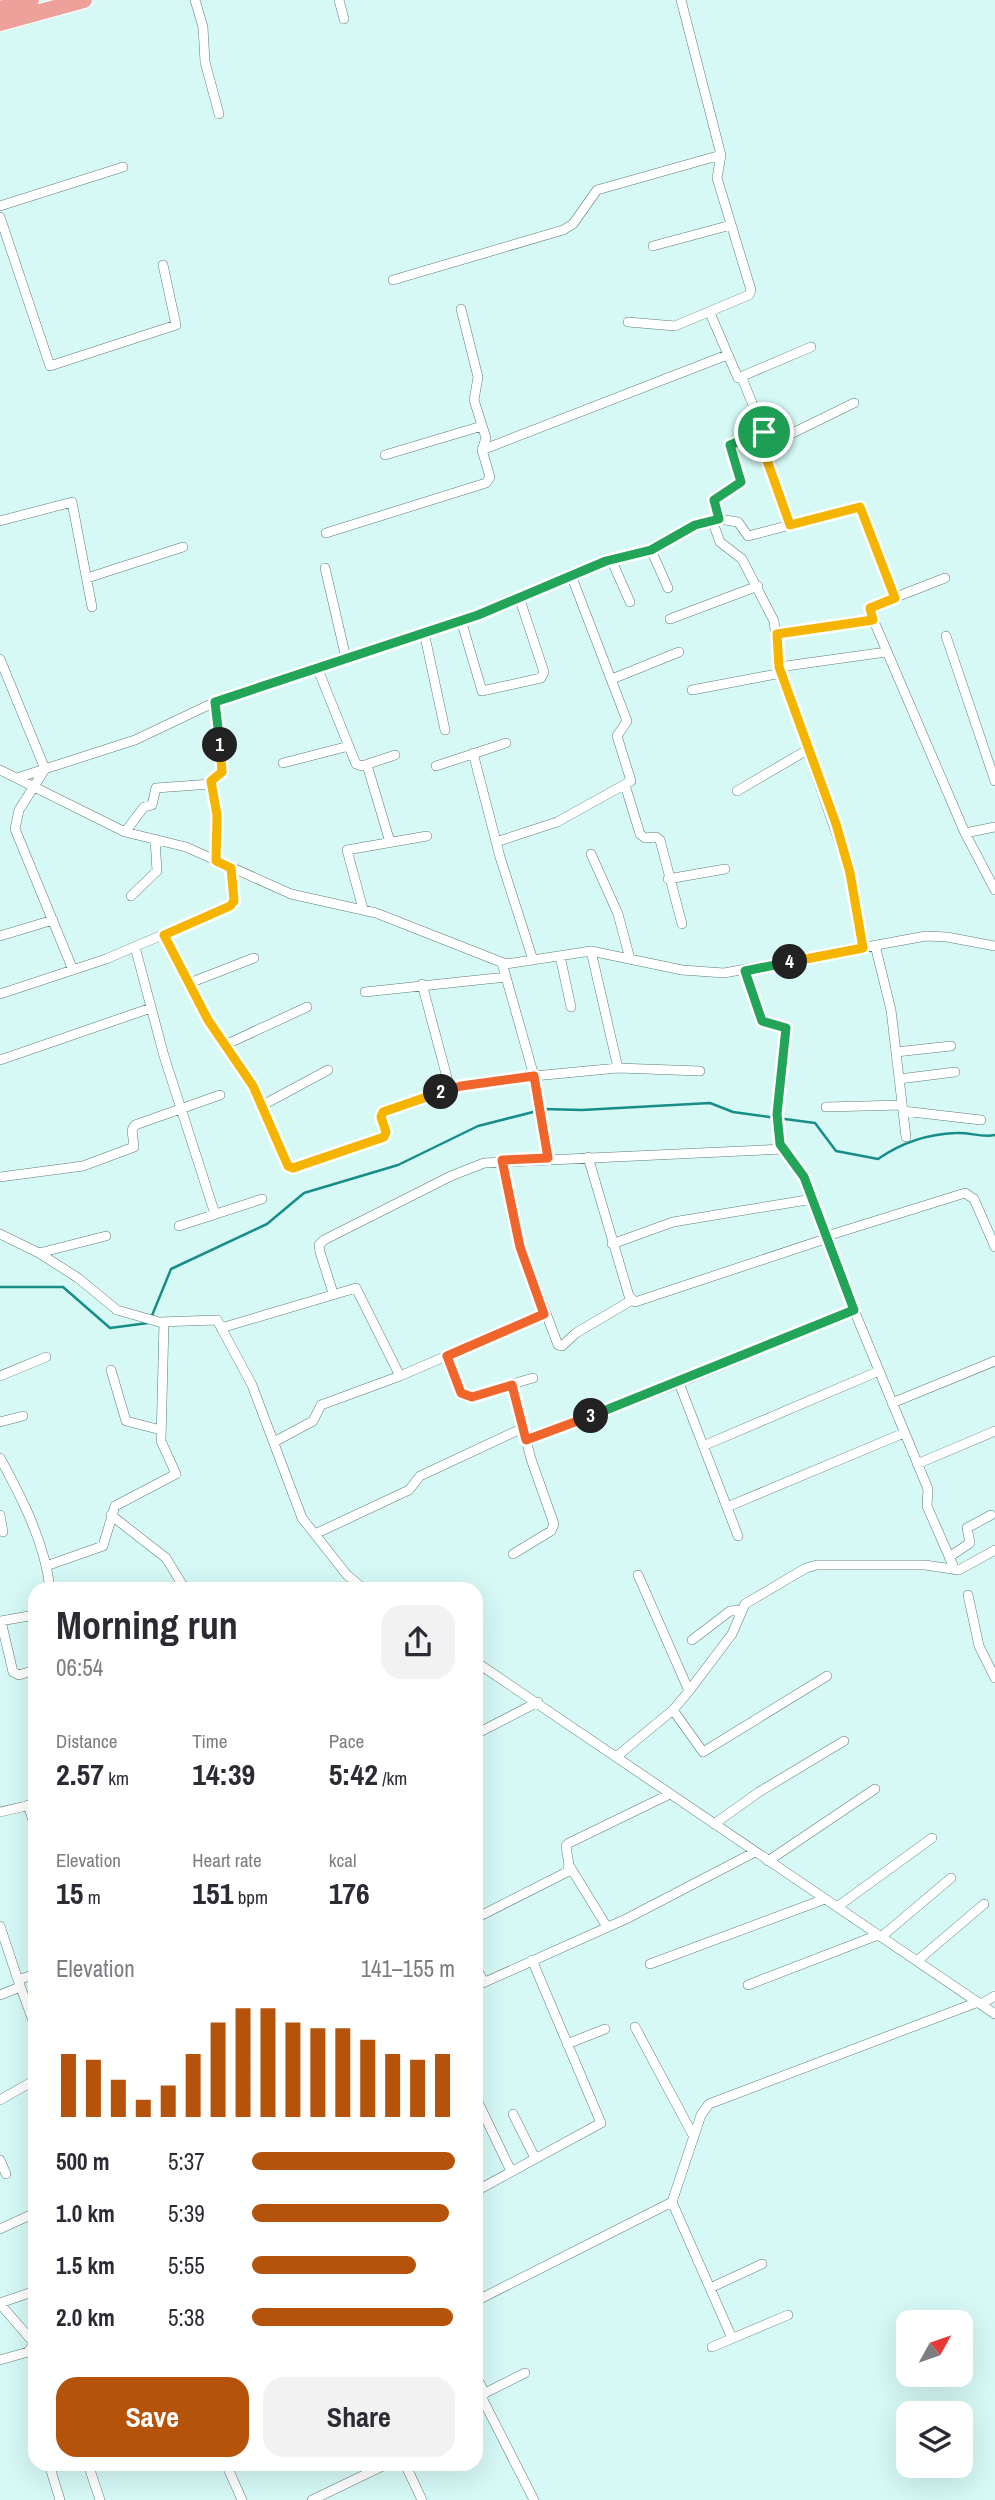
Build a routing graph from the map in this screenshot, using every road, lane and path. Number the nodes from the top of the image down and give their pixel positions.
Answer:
1 (31, 0) edge
2 (84, 0) edge
3 (195, 0) edge
4 (339, 0) edge
5 (681, 0) edge
6 (0, 9) edge
7 (344, 19) dead end
8 (0, 23) edge
9 (219, 114) dead end
10 (721, 155) junction
11 (123, 167) dead end
12 (0, 206) edge
13 (0, 217) edge
14 (731, 225) junction
15 (653, 246) dead end
16 (163, 265) dead end
17 (393, 280) dead end
18 (461, 309) dead end
19 (710, 313) junction
20 (628, 322) dead end
21 (811, 347) dead end
22 (727, 355) junction
23 (742, 378) junction
24 (854, 403) dead end
25 (482, 426) junction
26 (764, 432) junction
27 (768, 443) junction
28 (482, 450) junction
29 (385, 455) dead end
30 (715, 519) junction
31 (0, 521) edge
32 (790, 525) junction
33 (326, 533) dead end
34 (183, 547) dead end
35 (651, 550) junction
36 (611, 559) junction
37 (325, 568) dead end
38 (571, 575) junction
39 (87, 578) junction
40 (945, 578) dead end
41 (758, 586) junction
42 (668, 587) dead end
43 (519, 597) junction
44 (895, 598) junction
45 (630, 602) dead end
46 (92, 607) dead end
47 (670, 619) dead end
48 (461, 620) junction
49 (873, 620) junction
50 (424, 632) junction
51 (777, 634) junction
52 (946, 636) dead end
53 (679, 652) dead end
54 (886, 652) junction
55 (346, 658) junction
56 (0, 659) edge
57 (317, 667) junction
58 (781, 670) junction
59 (611, 679) junction
60 (692, 690) dead end
61 (215, 702) junction
62 (445, 730) dead end
63 (506, 743) dead end
64 (349, 746) junction
65 (809, 749) junction
66 (473, 753) junction
67 (395, 755) dead end
68 (283, 763) dead end
69 (367, 765) junction
70 (436, 766) dead end
71 (0, 769) edge
72 (44, 769) junction
73 (20, 777) junction
74 (995, 781) edge
75 (211, 784) junction
76 (35, 785) junction
77 (625, 785) junction
78 (737, 791) dead end
79 (995, 827) edge
80 (125, 832) junction
81 (965, 833) junction
82 (427, 836) dead end
83 (155, 839) junction
84 (390, 842) junction
85 (496, 842) junction
86 (591, 854) dead end
87 (216, 861) junction
88 (231, 868) junction
89 (725, 869) dead end
90 (668, 879) junction
91 (995, 890) edge
92 (131, 896) dead end
93 (362, 909) junction
94 (53, 920) junction
95 (682, 924) dead end
96 (164, 935) junction
97 (0, 936) edge
98 (875, 946) junction
99 (995, 946) edge
100 (135, 947) junction
101 (863, 948) junction
102 (591, 951) junction
103 (560, 956) junction
104 (254, 958) dead end
105 (630, 959) junction
106 (533, 960) junction
107 (502, 963) junction
108 (73, 970) junction
109 (745, 971) junction
110 (506, 977) junction
111 (187, 984) junction
112 (422, 984) junction
113 (365, 992) dead end
114 (0, 994) edge
115 (307, 1007) dead end
116 (571, 1007) dead end
117 (151, 1008) junction
118 (225, 1045) junction
119 (951, 1046) dead end
120 (896, 1052) junction
121 (0, 1060) edge
122 (618, 1068) junction
123 (328, 1070) dead end
124 (700, 1071) dead end
125 (955, 1072) dead end
126 (534, 1076) junction
127 (899, 1079) junction
128 (450, 1089) junction
129 (220, 1095) dead end
130 (261, 1105) junction
131 (183, 1107) junction
132 (826, 1107) dead end
133 (902, 1108) junction
134 (981, 1119) dead end
135 (906, 1137) dead end
136 (783, 1149) junction
137 (588, 1157) junction
138 (548, 1158) junction
139 (502, 1160) junction
140 (0, 1177) edge
141 (262, 1199) dead end
142 (813, 1199) junction
143 (215, 1214) junction
144 (179, 1227) dead end
145 (0, 1234) edge
146 (106, 1236) dead end
147 (828, 1237) junction
148 (612, 1244) junction
149 (995, 1247) edge
150 (39, 1253) junction
151 (333, 1293) junction
152 (632, 1300) junction
153 (854, 1310) junction
154 (544, 1314) junction
155 (161, 1322) junction
156 (221, 1328) junction
157 (447, 1356) junction
158 (46, 1357) dead end
159 (995, 1361) edge
160 (111, 1370) dead end
161 (879, 1371) junction
162 (0, 1376) edge
163 (400, 1376) junction
164 (533, 1378) dead end
165 (679, 1383) junction
166 (512, 1385) junction
167 (892, 1403) junction
168 (23, 1416) dead end
169 (0, 1422) edge
170 (523, 1428) junction
171 (161, 1430) junction
172 (995, 1431) edge
173 (904, 1433) junction
174 (526, 1440) junction
175 (274, 1442) junction
176 (703, 1446) junction
177 (0, 1458) edge
178 (917, 1464) junction
179 (4, 1474) edge
180 (727, 1507) junction
181 (0, 1515) edge
182 (111, 1515) junction
183 (992, 1515) dead end
184 (3, 1532) dead end
185 (315, 1534) junction
186 (738, 1536) dead end
187 (995, 1550) edge
188 (513, 1554) dead end
189 (949, 1557) junction
190 (47, 1566) junction
191 (955, 1570) junction
192 (638, 1575) dead end
193 (49, 1582) edge
194 (181, 1582) edge
195 (356, 1582) edge
196 (968, 1595) dead end
197 (741, 1610) junction
198 (28, 1616) edge
199 (0, 1621) edge
200 (691, 1640) dead end
201 (483, 1667) edge
202 (28, 1672) edge
203 (827, 1676) dead end
204 (995, 1678) edge
205 (689, 1691) junction
206 (538, 1702) junction
207 (673, 1710) junction
208 (483, 1730) edge
209 (844, 1741) dead end
210 (616, 1757) junction
211 (875, 1789) dead end
212 (670, 1794) junction
213 (28, 1805) edge
214 (0, 1812) edge
215 (714, 1824) junction
216 (932, 1838) dead end
217 (755, 1852) junction
218 (768, 1861) junction
219 (569, 1865) junction
220 (951, 1878) dead end
221 (825, 1899) junction
222 (984, 1904) dead end
223 (837, 1907) junction
224 (483, 1914) edge
225 (0, 1926) edge
226 (607, 1927) junction
227 (879, 1936) junction
228 (532, 1961) junction
229 (918, 1961) junction
230 (650, 1964) dead end
231 (28, 1978) edge
232 (19, 1983) junction
233 (483, 1983) edge
234 (748, 1985) dead end
235 (0, 1994) edge
236 (995, 1996) edge
237 (980, 2003) junction
238 (28, 2007) edge
239 (995, 2014) edge
240 (635, 2027) dead end
241 (605, 2029) dead end
242 (567, 2044) junction
243 (28, 2084) edge
244 (0, 2100) edge
245 (483, 2113) edge
246 (513, 2114) dead end
247 (694, 2137) junction
248 (535, 2158) junction
249 (0, 2160) edge
250 (511, 2171) junction
251 (6, 2174) dead end
252 (483, 2186) edge
253 (672, 2202) junction
254 (28, 2216) edge
255 (0, 2229) edge
256 (762, 2264) dead end
257 (710, 2288) junction
258 (28, 2293) edge
259 (483, 2297) edge
260 (0, 2303) edge
261 (788, 2315) dead end
262 (28, 2336) edge
263 (732, 2338) junction
264 (712, 2347) dead end
265 (28, 2352) edge
266 (0, 2360) edge
267 (525, 2373) dead end
268 (483, 2389) edge
269 (485, 2393) junction
270 (483, 2396) edge
271 (483, 2400) edge
272 (51, 2471) edge
273 (90, 2471) edge
274 (229, 2471) edge
275 (372, 2471) edge
276 (408, 2471) edge
277 (60, 2500) edge
278 (100, 2500) edge
279 (242, 2500) edge
280 (312, 2500) edge
281 (422, 2500) edge
282 (534, 2500) edge

1 - 6 highway
2 - 8 highway
3 - 9 street
4 - 7 street
5 - 10 street
10 - 14 street
10 - 17 street
11 - 12 street
13 - 16 street
14 - 15 street
14 - 19 street
18 - 25 street
19 - 20 street
19 - 22 street
21 - 23 street
22 - 23 street
22 - 28 street
23 - 26 street
24 - 27 street
25 - 28 street
25 - 29 street
26 - 27 street
26 - 30 street
27 - 32 street
28 - 33 street
30 - 32 street
30 - 35 street
30 - 41 street
31 - 39 street
32 - 44 street
34 - 39 street
35 - 36 street
35 - 42 street
36 - 38 street
36 - 45 street
37 - 55 street
38 - 43 street
38 - 59 street
39 - 46 street
40 - 44 street
41 - 47 street
41 - 51 street
43 - 48 street
43 - 48 street
44 - 49 street
48 - 50 street
49 - 51 street
49 - 54 street
50 - 55 street
50 - 62 street
51 - 58 street
52 - 74 street
53 - 59 street
54 - 58 street
54 - 81 street
55 - 57 street
56 - 72 street
57 - 61 street
57 - 64 street
58 - 60 street
58 - 65 street
59 - 77 street
61 - 72 street
61 - 75 street
63 - 66 street
64 - 68 street
64 - 69 street
65 - 78 street
65 - 101 street
66 - 70 street
66 - 85 street
67 - 69 street
69 - 84 street
71 - 73 street
72 - 73 street
72 - 76 street
73 - 76 street
75 - 80 street
75 - 87 street
76 - 80 street
76 - 94 street
77 - 85 street
77 - 90 street
79 - 81 street
80 - 83 street
81 - 91 street
82 - 84 street
83 - 87 street
83 - 92 street
84 - 93 street
85 - 106 street
86 - 105 street
87 - 88 street
88 - 93 street
88 - 96 street
89 - 90 street
90 - 95 street
93 - 107 street
94 - 97 street
94 - 108 street
96 - 100 street
96 - 111 street
98 - 99 street
98 - 101 street
98 - 120 street
100 - 108 street
100 - 117 street
101 - 109 street
102 - 103 street
102 - 105 street
102 - 122 street
103 - 106 street
103 - 116 street
104 - 111 street
105 - 109 street
106 - 107 street
107 - 110 street
108 - 114 street
109 - 136 street
110 - 112 street
110 - 126 street
111 - 118 street
112 - 113 street
112 - 128 street
115 - 118 street
117 - 121 street
117 - 131 street
118 - 130 street
119 - 120 street
120 - 127 street
122 - 124 street
122 - 126 street
123 - 130 street
125 - 127 street
126 - 128 street
126 - 138 street
127 - 133 street
128 - 130 street
129 - 131 street
131 - 140 street
131 - 143 street
132 - 133 street
133 - 134 street
133 - 135 street
136 - 137 street
136 - 142 street
137 - 138 street
137 - 148 street
138 - 139 street
139 - 151 street
139 - 154 street
141 - 143 street
142 - 147 street
142 - 148 street
143 - 144 street
145 - 150 street
146 - 150 street
147 - 149 street
147 - 152 street
147 - 153 street
148 - 152 street
150 - 155 street
151 - 156 street
151 - 163 street
152 - 154 street
153 - 161 street
153 - 165 street
154 - 157 street
155 - 156 street
155 - 171 street
156 - 175 street
157 - 163 street
157 - 166 street
158 - 162 street
159 - 167 street
160 - 171 street
161 - 167 street
161 - 176 street
163 - 175 street
164 - 166 street
165 - 174 street
165 - 176 street
166 - 170 street
167 - 173 street
168 - 169 street
170 - 174 street
170 - 185 street
171 - 182 street
172 - 178 street
173 - 178 street
173 - 180 street
174 - 188 street
175 - 185 street
176 - 180 street
177 - 179 street
178 - 189 street
179 - 190 street
180 - 186 street
181 - 184 street
182 - 190 street
182 - 194 street
183 - 189 street
185 - 195 street
187 - 191 street
189 - 191 street
190 - 193 street
191 - 197 street
192 - 205 street
196 - 204 street
197 - 200 street
197 - 205 street
198 - 199 street
199 - 202 street
201 - 206 street
203 - 207 street
205 - 207 street
206 - 208 street
206 - 210 street
207 - 210 street
209 - 215 street
210 - 212 street
211 - 218 street
212 - 215 street
212 - 219 street
213 - 214 street
215 - 217 street
216 - 223 street
217 - 218 street
217 - 226 street
218 - 221 street
219 - 224 street
219 - 226 street
220 - 227 street
221 - 223 street
221 - 230 street
222 - 229 street
223 - 227 street
225 - 232 street
226 - 228 street
227 - 229 street
227 - 234 street
228 - 233 street
228 - 242 street
229 - 237 street
231 - 232 street
232 - 235 street
232 - 238 street
236 - 237 street
237 - 239 street
237 - 247 street
240 - 247 street
241 - 242 street
242 - 248 street
243 - 244 street
245 - 250 street
246 - 248 street
247 - 253 street
248 - 250 street
249 - 251 street
250 - 252 street
253 - 257 street
253 - 259 street
254 - 255 street
256 - 257 street
257 - 263 street
258 - 260 street
260 - 262 street
261 - 263 street
263 - 264 street
265 - 266 street
267 - 269 street
268 - 269 street
269 - 270 street
271 - 282 street
272 - 277 street
273 - 278 street
274 - 279 street
275 - 280 street
276 - 281 street

